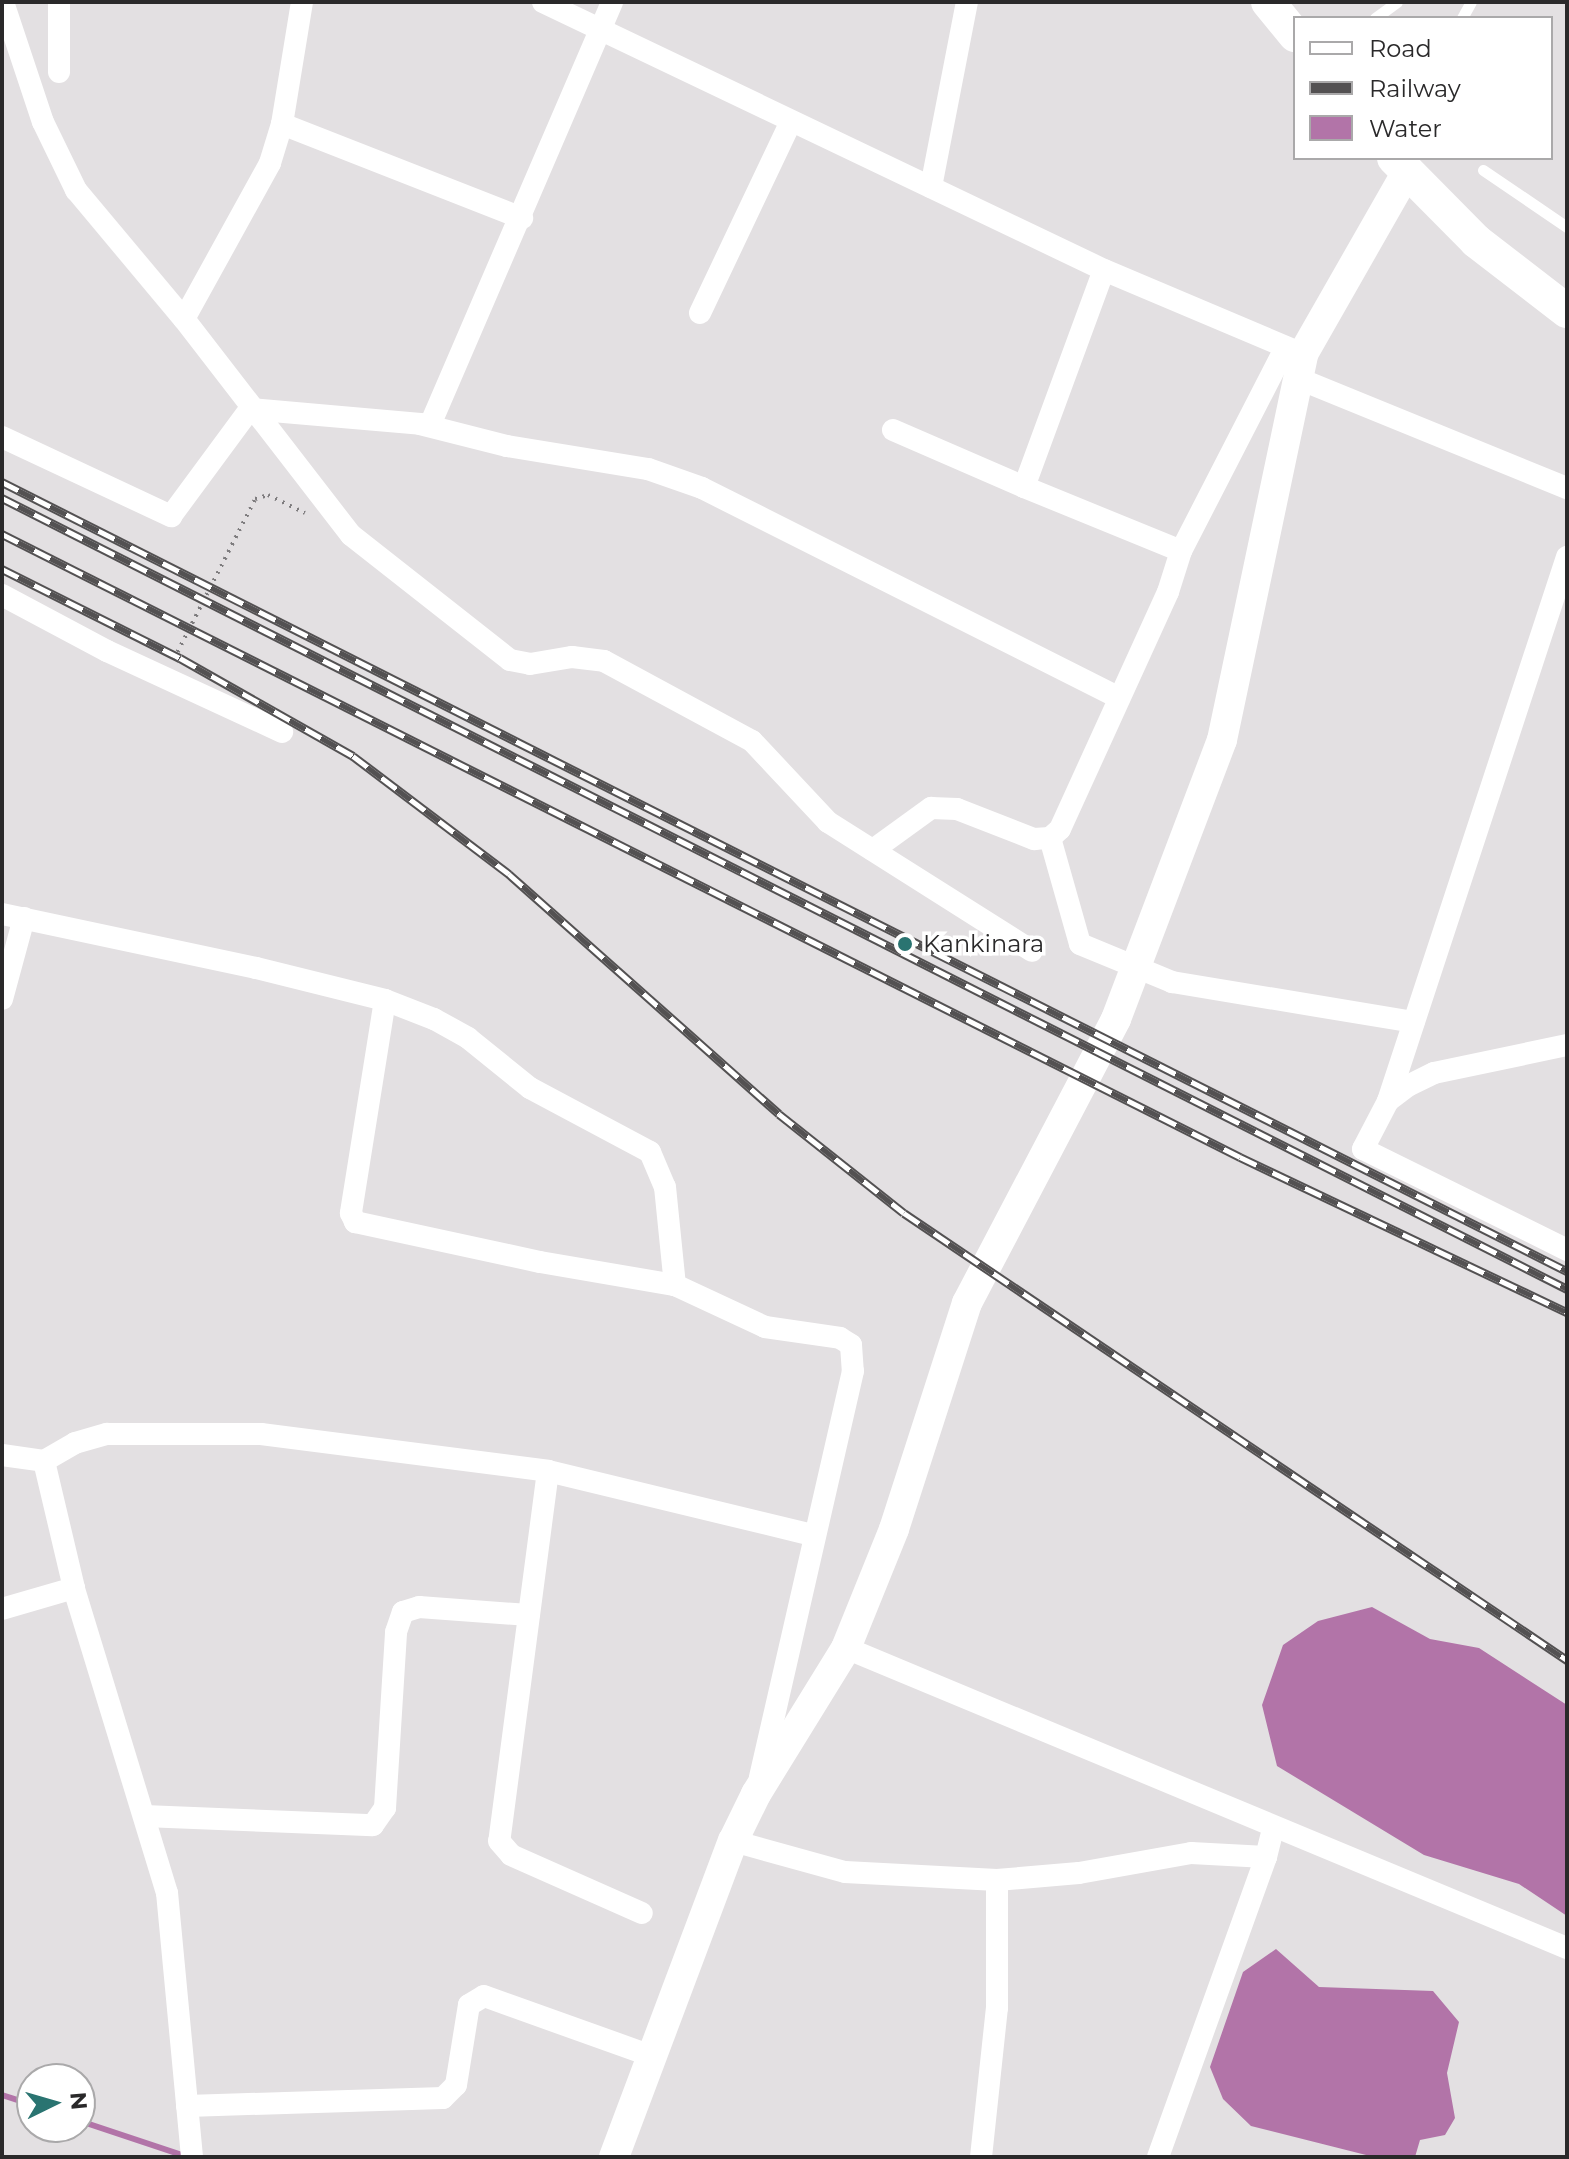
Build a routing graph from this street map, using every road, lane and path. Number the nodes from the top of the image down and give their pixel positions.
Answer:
1 (3, 2) edge
2 (59, 2) edge
3 (302, 2) edge
4 (543, 2) edge
5 (612, 2) edge
6 (967, 2) edge
7 (1268, 2) edge
8 (1397, 2) edge
9 (1378, 16) edge
10 (602, 29) junction
11 (1293, 33) edge
12 (59, 72) dead end
13 (791, 121) junction
14 (282, 124) junction
15 (1400, 165) edge
16 (1483, 170) dead end
17 (931, 187) junction
18 (522, 218) junction
19 (1567, 227) edge
20 (1104, 270) junction
21 (1567, 311) edge
22 (700, 313) dead end
23 (184, 319) junction
24 (1295, 360) junction
25 (250, 409) junction
26 (430, 425) junction
27 (893, 430) dead end
28 (2, 437) edge
29 (1024, 487) junction
30 (1567, 488) edge
31 (310, 515) dead end
32 (1181, 551) junction
33 (1567, 557) edge
34 (2, 595) edge
35 (172, 663) dead end
36 (1119, 698) junction
37 (282, 732) dead end
38 (1050, 838) junction
39 (873, 850) junction
40 (13, 916) edge
41 (1032, 951) dead end
42 (2, 999) edge
43 (385, 1000) junction
44 (1414, 1022) junction
45 (1567, 1045) edge
46 (1388, 1101) junction
47 (1567, 1250) edge
48 (675, 1285) junction
49 (2, 1455) edge
50 (44, 1461) junction
51 (548, 1471) junction
52 (812, 1535) junction
53 (74, 1588) junction
54 (2, 1609) edge
55 (529, 1615) junction
56 (846, 1648) junction
57 (756, 1794) junction
58 (144, 1816) junction
59 (1273, 1828) junction
60 (733, 1841) junction
61 (1266, 1857) junction
62 (997, 1880) junction
63 (642, 1913) dead end
64 (1567, 1948) edge
65 (652, 2056) junction
66 (187, 2106) junction
67 (191, 2152) edge
68 (614, 2157) edge
69 (981, 2157) edge
70 (1158, 2157) edge

1 - 23 street
2 - 12 street
3 - 14 street
4 - 10 street
5 - 10 street
6 - 17 street
7 - 11 main road
8 - 9 lane
10 - 13 street
10 - 18 street
13 - 17 street
13 - 22 street
14 - 18 street
14 - 23 street
15 - 21 main road
15 - 24 main road
16 - 19 lane
17 - 20 street
18 - 26 street
20 - 24 street
20 - 29 street
23 - 25 street
24 - 30 street
24 - 32 street
24 - 56 main road
25 - 26 street
25 - 28 street
25 - 39 street
26 - 36 street
27 - 29 street
29 - 32 street
31 - 35 path
32 - 36 street
33 - 44 street
34 - 37 street
36 - 38 street
38 - 39 street
38 - 44 street
39 - 41 street
40 - 42 street
40 - 43 street
43 - 48 street
43 - 48 street
44 - 46 street
45 - 46 street
46 - 47 street
48 - 52 street
49 - 50 street
50 - 51 street
50 - 53 street
51 - 52 street
51 - 55 street
52 - 57 street
53 - 54 street
53 - 58 street
55 - 58 street
55 - 63 street
56 - 57 main road
56 - 59 street
57 - 60 main road
58 - 66 street
59 - 61 street
59 - 64 street
60 - 62 street
60 - 65 main road
61 - 62 street
61 - 70 street
62 - 69 street
65 - 66 street
65 - 68 main road
66 - 67 street

